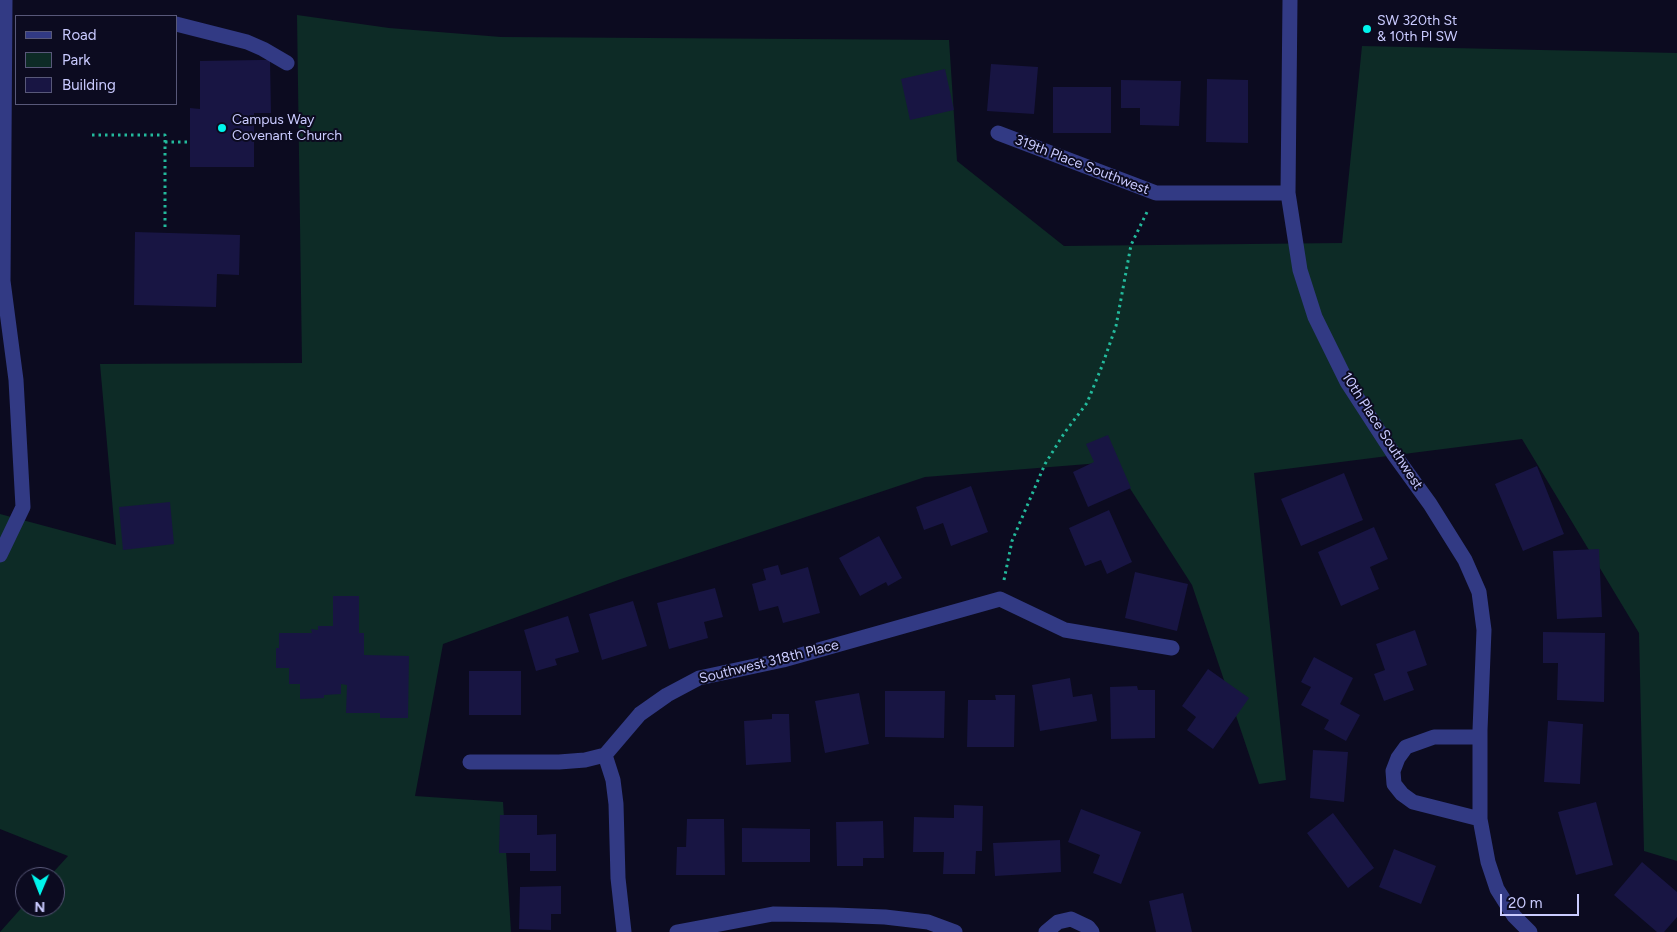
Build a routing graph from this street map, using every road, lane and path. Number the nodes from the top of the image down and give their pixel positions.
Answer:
1 (5, 0) edge
2 (1290, 0) edge
3 (178, 25) edge
4 (287, 64) dead end
5 (998, 132) dead end
6 (92, 135) dead end
7 (165, 142) junction
8 (190, 142) dead end
9 (1156, 193) junction
10 (1288, 193) junction
11 (164, 228) dead end
12 (0, 555) edge
13 (1000, 599) junction
14 (1172, 648) dead end
15 (1480, 736) junction
16 (605, 755) junction
17 (470, 762) dead end
18 (1480, 819) junction
19 (624, 932) edge
20 (677, 932) edge
21 (955, 932) edge
22 (1046, 932) edge
23 (1092, 932) edge
24 (1530, 932) edge

1 - 12 street
2 - 10 street, 10th Place Southwest
3 - 4 street
5 - 9 street, 319th Place Southwest
6 - 7 path
7 - 8 path
7 - 11 path
9 - 10 street, 319th Place Southwest
9 - 13 path
10 - 15 street, 10th Place Southwest
13 - 14 street
13 - 16 street, Southwest 318th Place
15 - 18 street, 10th Place Southwest
15 - 18 street
16 - 17 street
16 - 19 street
18 - 24 street, 10th Place Southwest
20 - 21 street
22 - 23 street

